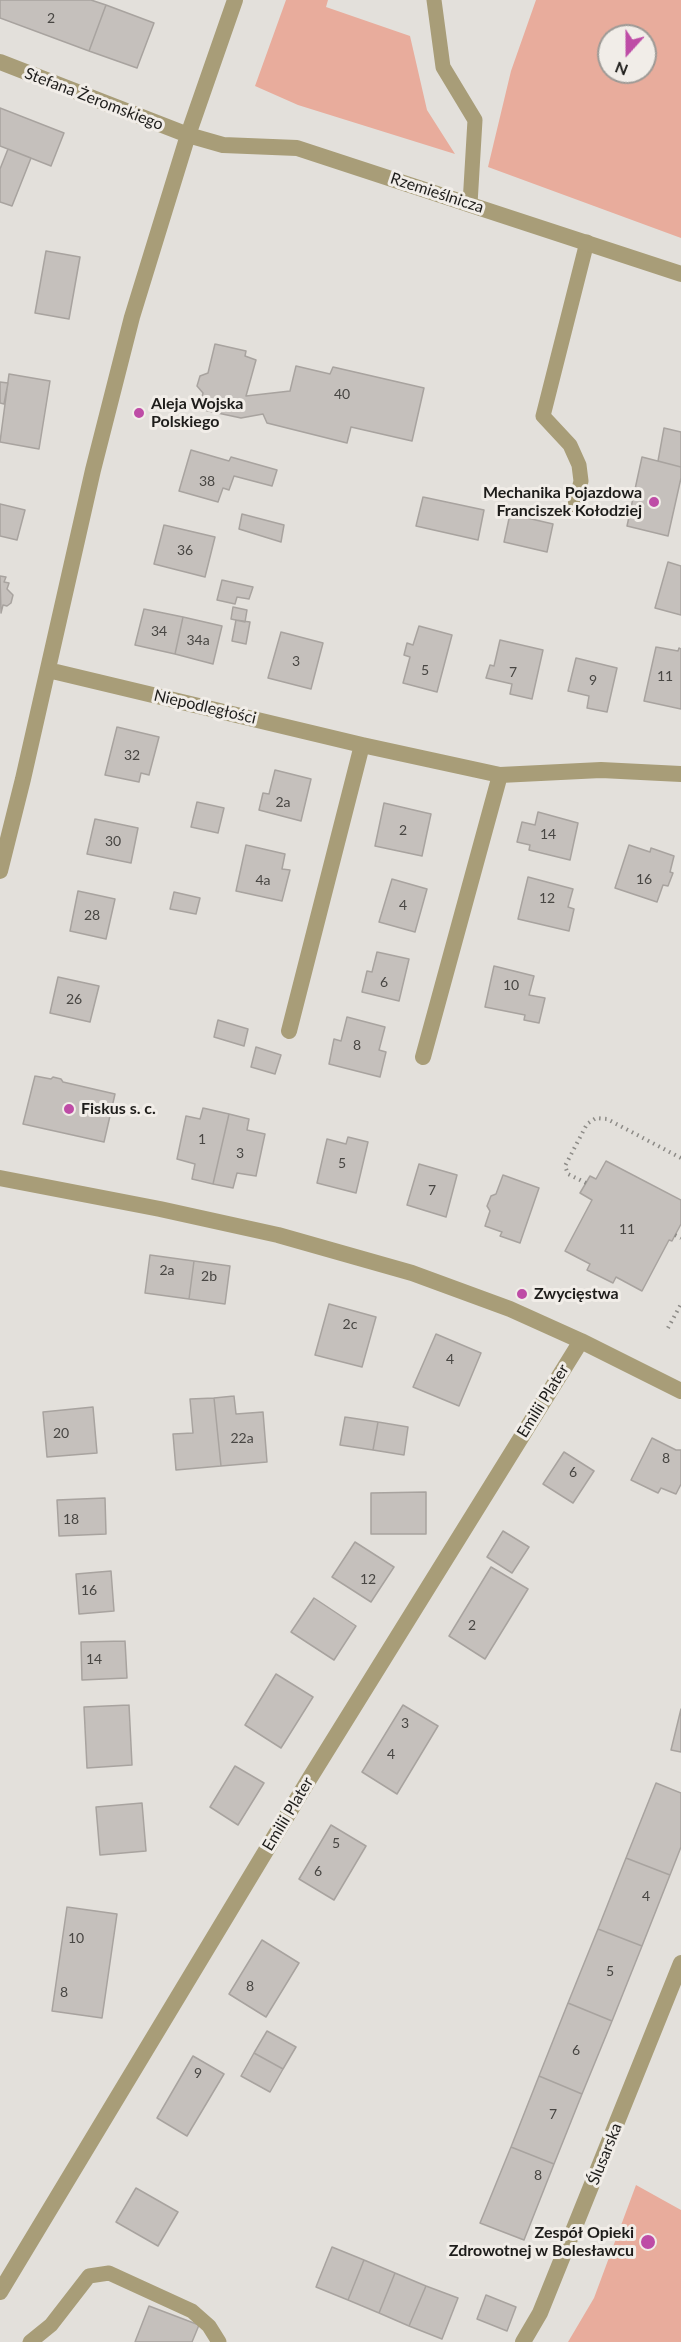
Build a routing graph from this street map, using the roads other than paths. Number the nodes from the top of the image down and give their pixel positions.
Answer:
1 (235, 0) edge
2 (434, 0) edge
3 (0, 62) edge
4 (188, 135) junction
5 (470, 204) junction
6 (587, 242) junction
7 (681, 274) edge
8 (575, 505) dead end
9 (48, 670) junction
10 (362, 745) junction
11 (681, 774) edge
12 (500, 775) junction
13 (0, 870) edge
14 (289, 1031) dead end
15 (423, 1057) dead end
16 (0, 1178) edge
17 (580, 1341) junction
18 (681, 1391) edge
19 (681, 1963) edge
20 (0, 2292) edge
21 (30, 2342) edge
22 (219, 2342) edge
23 (523, 2342) edge

1 - 4 street
2 - 5 lane
3 - 4 street, Stefana Żeromskiego
4 - 5 street, Rzemieślnicza
4 - 9 street
5 - 6 street, Rzemieślnicza
6 - 7 street, Rzemieślnicza
6 - 8 lane
9 - 10 street, Niepodległości
9 - 13 street
10 - 12 street, Niepodległości
10 - 14 street
11 - 12 street, Niepodległości
12 - 15 street
16 - 17 street
17 - 18 street
17 - 20 street, Emilii Plater
19 - 23 street, Ślusarska
21 - 22 lane

